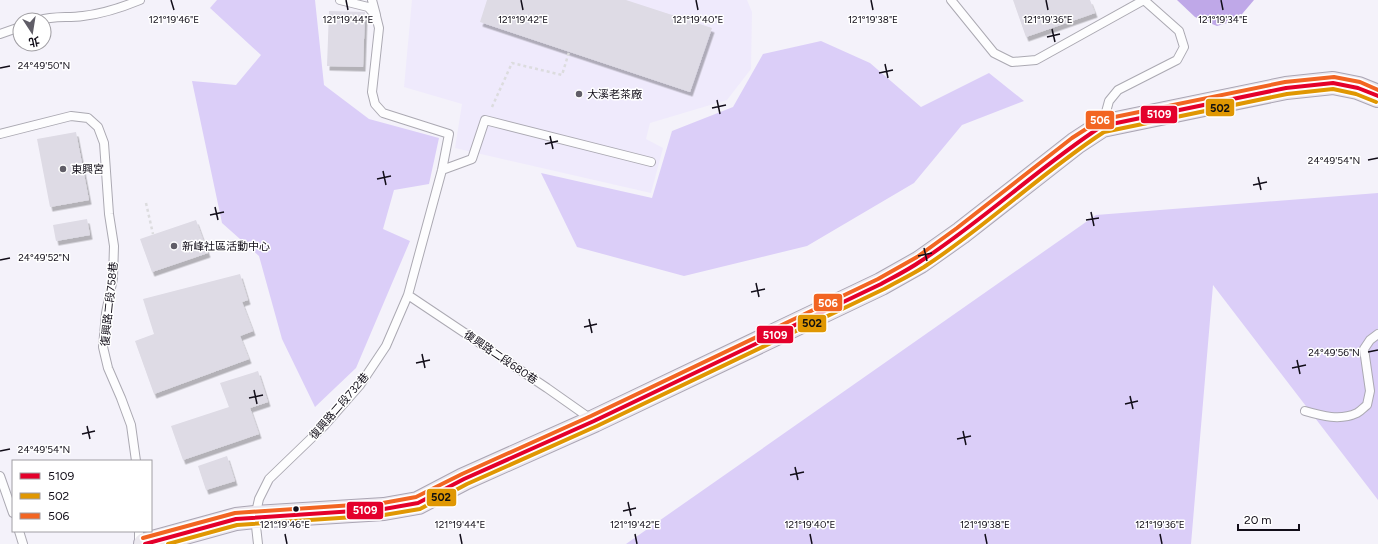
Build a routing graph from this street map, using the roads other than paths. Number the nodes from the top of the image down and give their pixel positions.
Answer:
1 (140, 0) edge
2 (340, 0) edge
3 (372, 0) edge
4 (951, 0) edge
5 (1144, 0) edge
6 (376, 16) junction
7 (52, 17) edge
8 (12, 30) edge
9 (0, 34) edge
10 (1378, 96) edge
11 (1102, 126) junction
12 (0, 134) edge
13 (651, 162) dead end
14 (442, 170) junction
15 (408, 295) junction
16 (1378, 334) edge
17 (1304, 411) dead end
18 (594, 421) junction
19 (136, 460) edge
20 (0, 476) edge
21 (12, 510) edge
22 (255, 517) junction
23 (19, 532) edge
24 (139, 532) edge
25 (23, 544) edge
26 (139, 544) edge
27 (145, 544) edge
28 (258, 544) edge

1 - 7 lane
2 - 6 lane
3 - 6 lane
4 - 5 lane
5 - 11 lane
6 - 14 lane, 復興路二段732巷
8 - 9 lane
10 - 11 main road
11 - 18 main road
12 - 19 lane, 復興路二段758巷
13 - 14 lane
14 - 15 lane, 復興路二段732巷
15 - 18 lane, 復興路二段680巷
15 - 22 lane, 復興路二段732巷
16 - 17 lane
18 - 22 main road
20 - 21 lane
22 - 27 main road
22 - 28 lane
23 - 25 lane
24 - 26 lane

